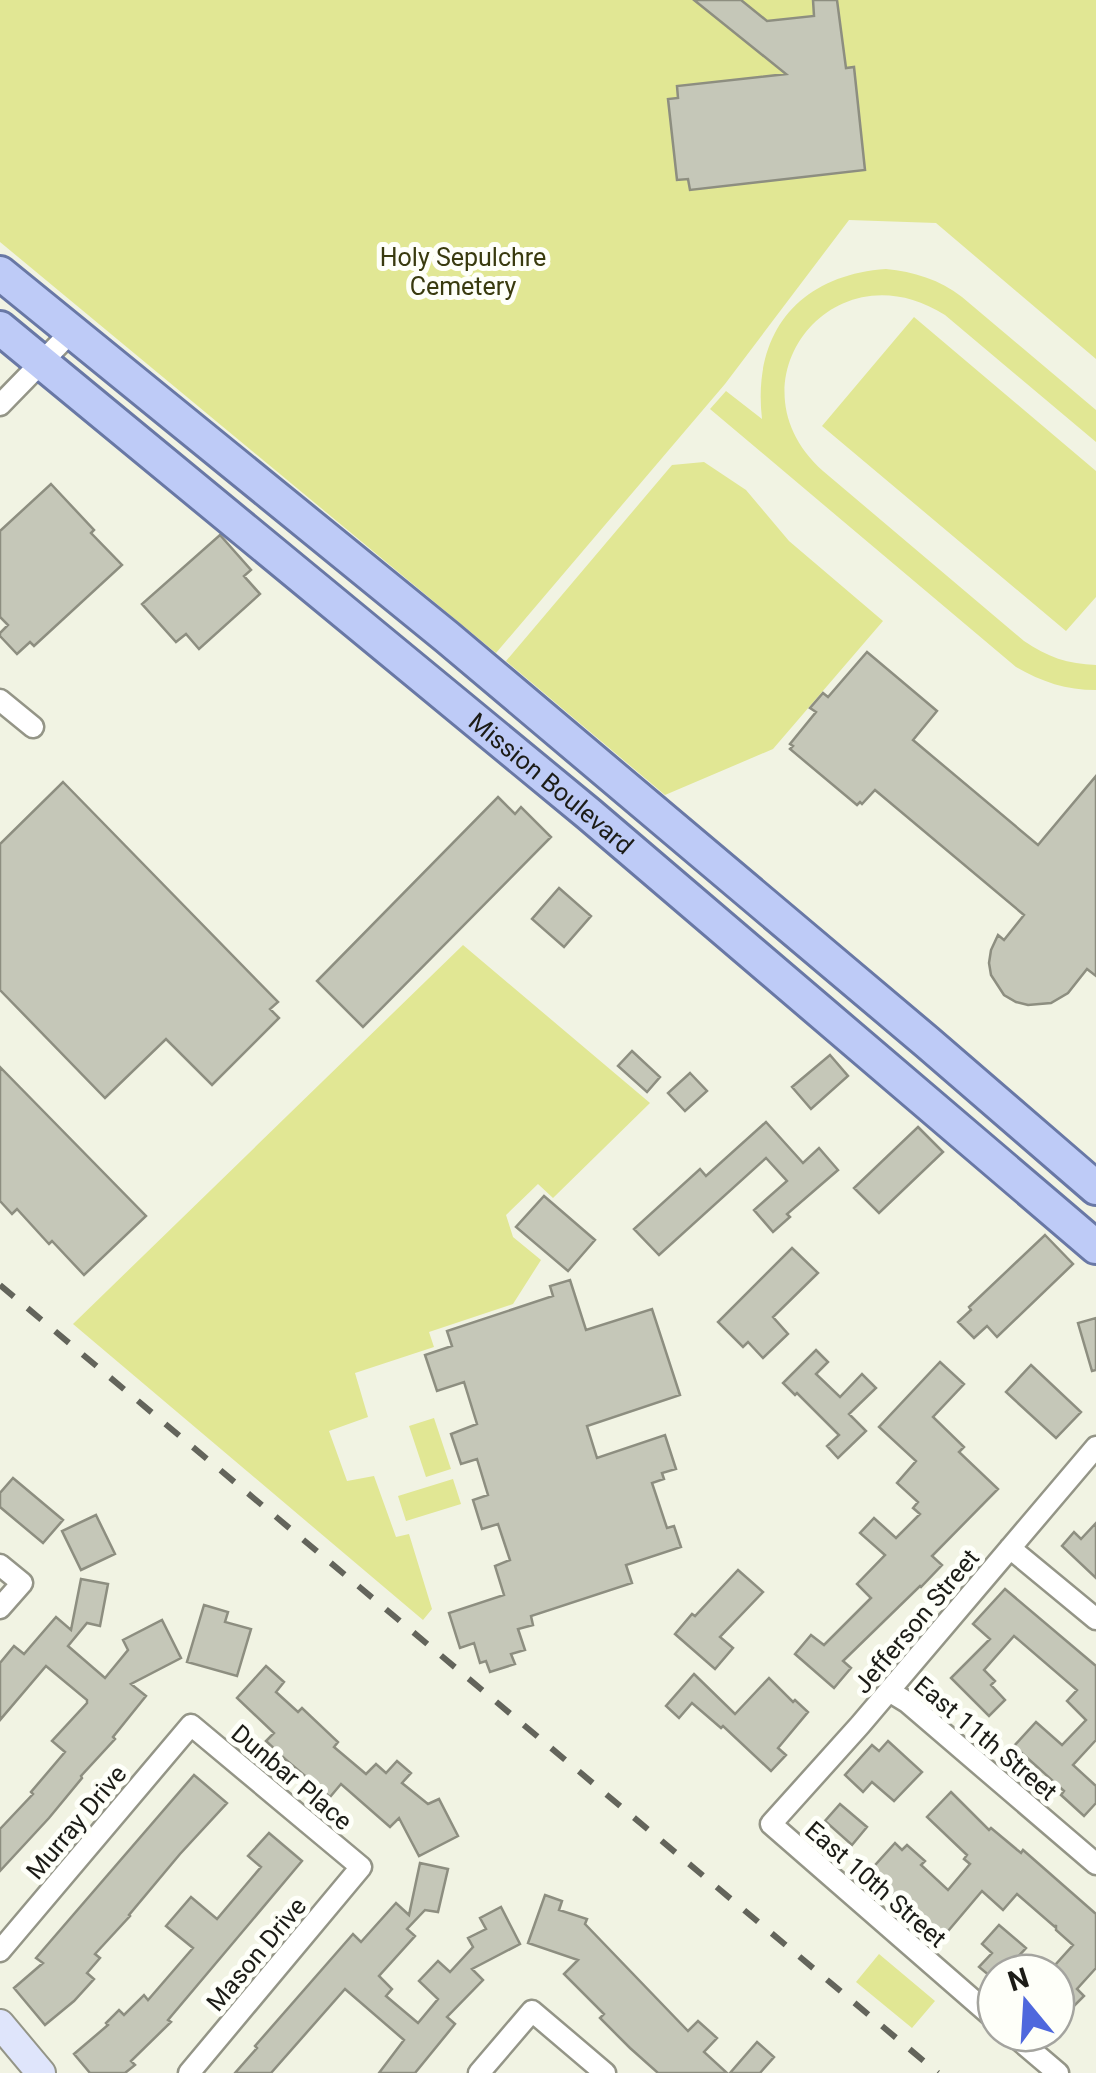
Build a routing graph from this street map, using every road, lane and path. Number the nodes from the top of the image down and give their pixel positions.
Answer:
1 (0, 273) edge
2 (0, 328) edge
3 (72, 331) junction
4 (42, 364) junction
5 (0, 405) edge
6 (0, 700) edge
7 (33, 727) dead end
8 (505, 744) junction
9 (617, 781) junction
10 (1096, 1190) edge
11 (1068, 1223) junction
12 (1096, 1247) edge
13 (1096, 1447) edge
14 (1010, 1548) junction
15 (0, 1565) edge
16 (0, 1608) edge
17 (1096, 1620) edge
18 (888, 1691) junction
19 (190, 1726) joint
20 (771, 1824) joint
21 (1096, 1864) edge
22 (361, 1867) joint
23 (0, 1952) edge
24 (976, 2003) edge
25 (0, 2024) edge
26 (1034, 2053) edge
27 (41, 2073) edge
28 (189, 2073) edge
29 (479, 2073) edge
30 (605, 2073) edge
31 (1058, 2073) edge

1 - 3 main road, Mission Boulevard
2 - 4 main road, Mission Boulevard
3 - 4 street
3 - 9 main road, Mission Boulevard
4 - 5 street
4 - 8 main road, Mission Boulevard
6 - 7 street
8 - 9 main road
8 - 11 main road, Mission Boulevard
9 - 10 main road, Mission Boulevard
10 - 11 main road
11 - 12 main road, Mission Boulevard
13 - 14 street, Jefferson Street
14 - 17 street
14 - 18 street, Jefferson Street
15 - 16 street
18 - 20 street, Jefferson Street
18 - 21 street, East 11th Street
19 - 22 street, Dunbar Place
19 - 23 street, Murray Drive
20 - 24 street, East 10th Street
22 - 28 street, Mason Drive
25 - 27 street
26 - 31 street
29 - 30 street

